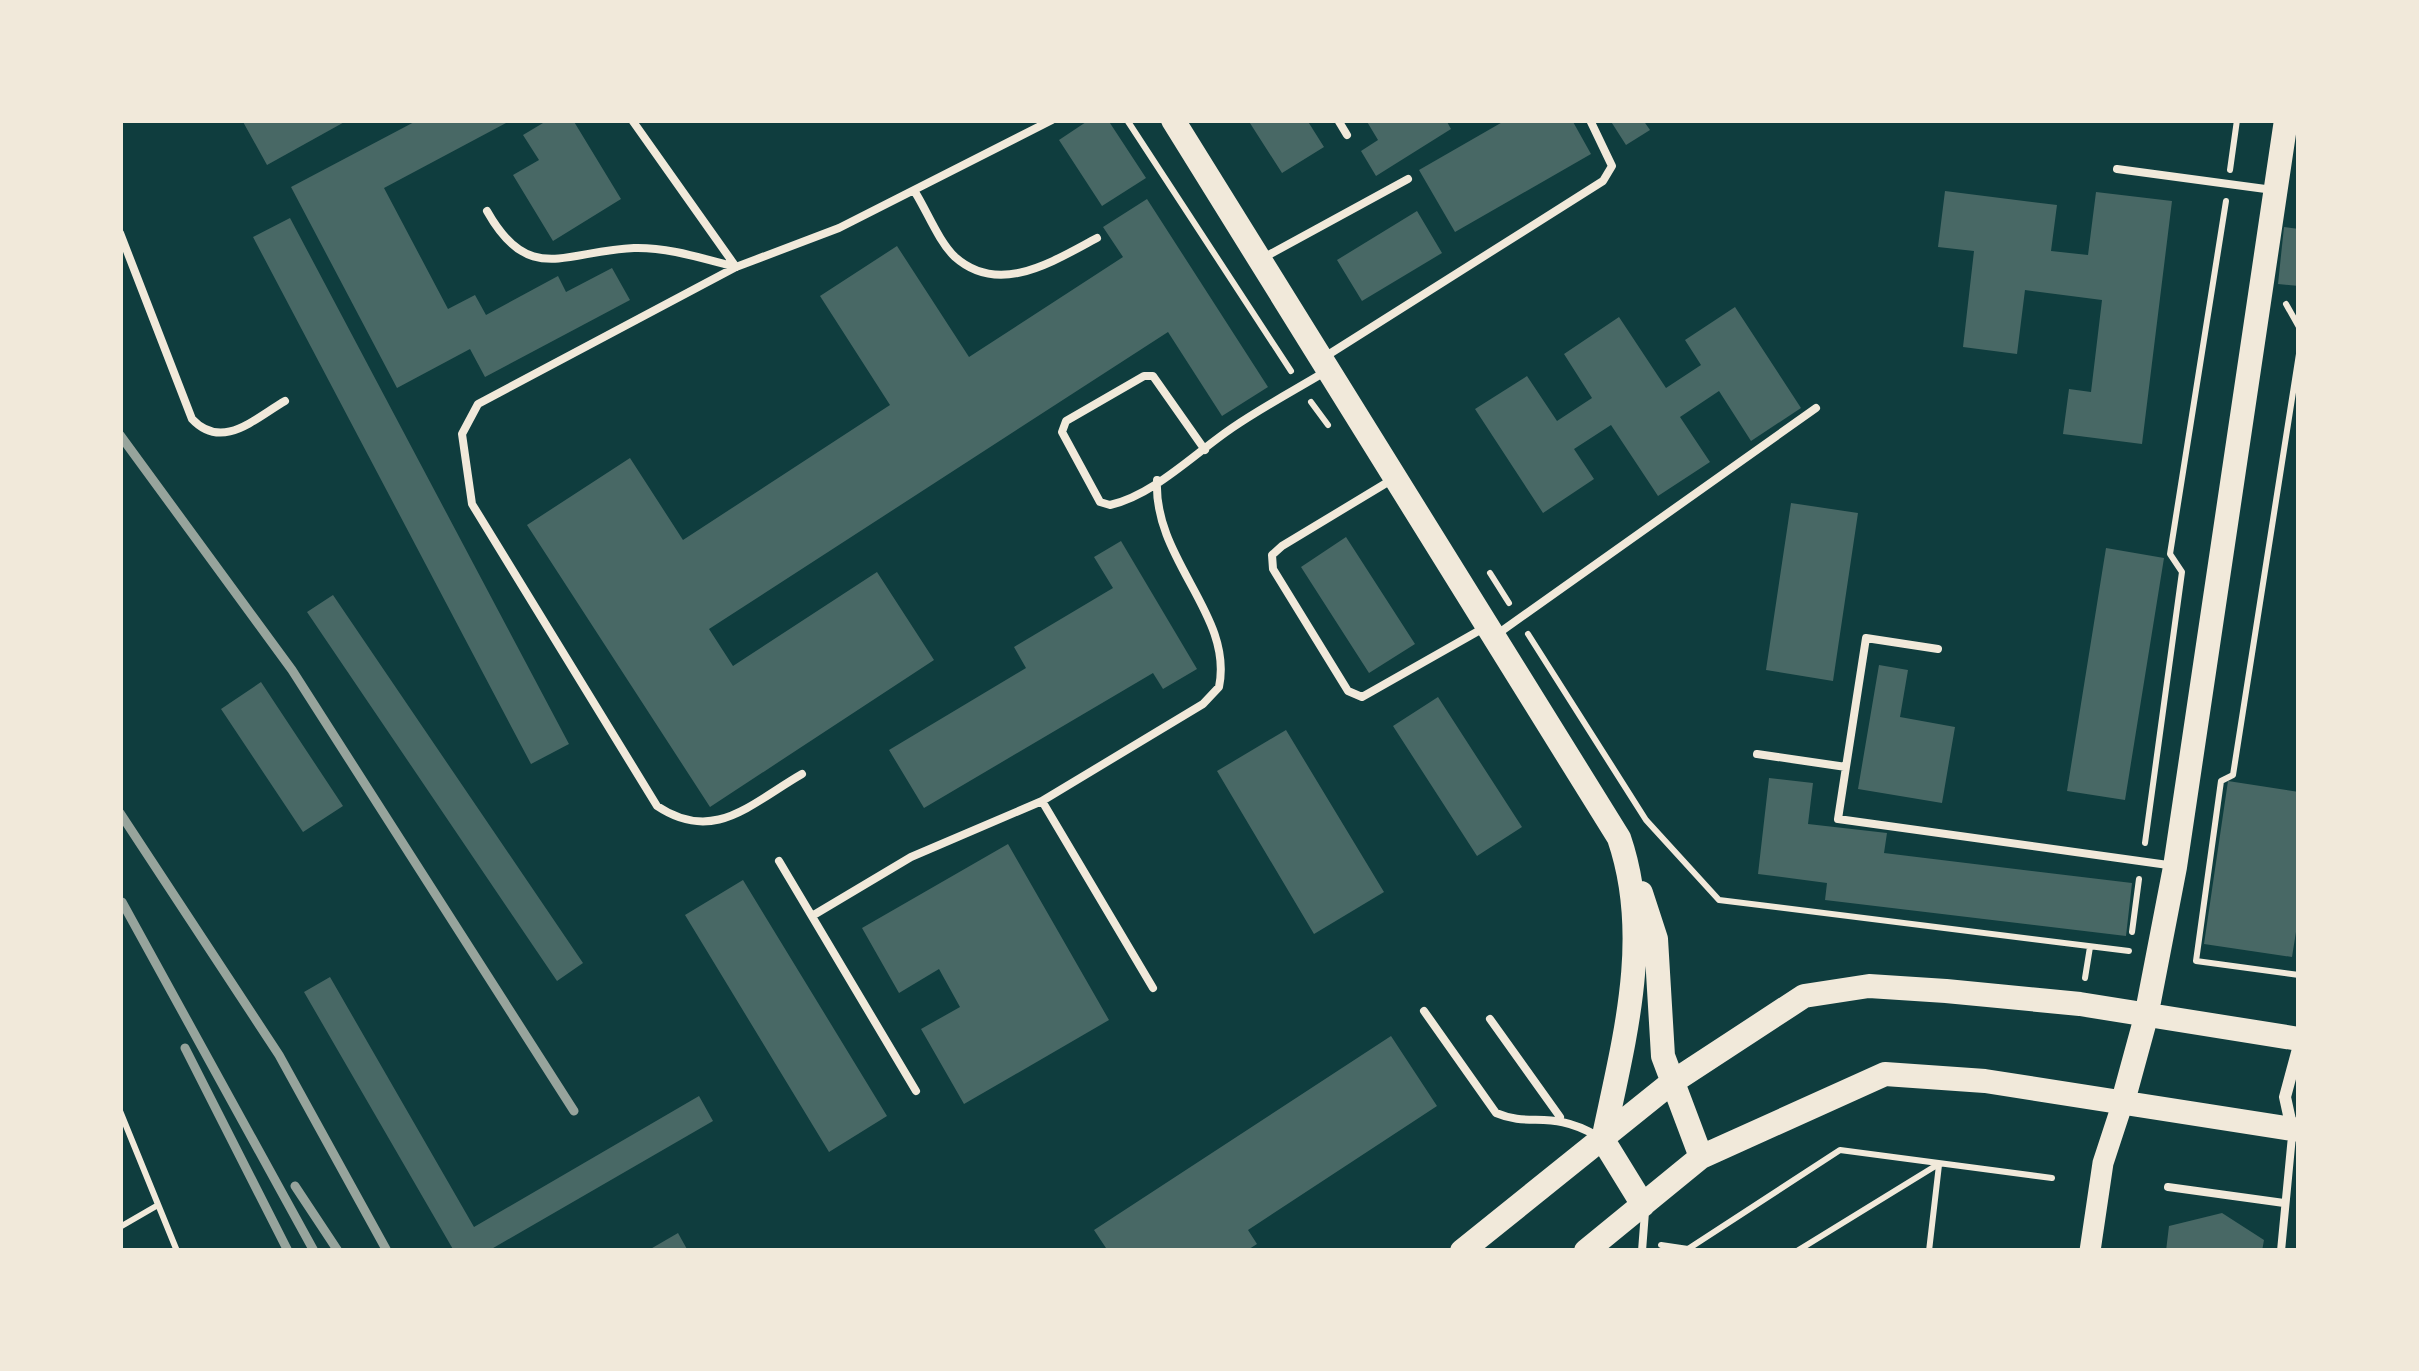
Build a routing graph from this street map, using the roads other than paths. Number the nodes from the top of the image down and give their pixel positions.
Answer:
1 (632, 120) edge
2 (1052, 120) edge
3 (1173, 120) edge
4 (1338, 120) edge
5 (1590, 120) edge
6 (2290, 124) edge
7 (1347, 135) dead end
8 (2117, 169) dead end
9 (1408, 178) dead end
10 (2275, 190) junction
11 (915, 192) junction
12 (487, 211) dead end
13 (120, 233) edge
14 (1097, 238) dead end
15 (1262, 259) junction
16 (736, 267) junction
17 (1326, 364) junction
18 (285, 401) dead end
19 (1816, 408) dead end
20 (1205, 450) junction
21 (1397, 477) junction
22 (1157, 480) junction
23 (1491, 630) junction
24 (1938, 649) dead end
25 (1756, 754) dead end
26 (1846, 766) junction
27 (802, 774) dead end
28 (1042, 801) junction
29 (779, 861) dead end
30 (2175, 866) junction
31 (1631, 873) junction
32 (812, 916) junction
33 (1154, 988) dead end
34 (1424, 1011) dead end
35 (2146, 1017) junction
36 (1490, 1019) dead end
37 (2299, 1042) edge
38 (1671, 1083) junction
39 (916, 1091) dead end
40 (2122, 1105) junction
41 (1561, 1118) junction
42 (2296, 1129) edge
43 (1603, 1140) junction
44 (1701, 1157) junction
45 (2168, 1187) dead end
46 (2284, 1203) junction
47 (1642, 1205) junction
48 (1643, 1247) edge
49 (1462, 1251) edge
50 (1586, 1251) edge
51 (2090, 1251) edge
52 (2281, 1251) edge

1 - 16 lane
2 - 11 lane
3 - 15 main road
4 - 7 lane
5 - 17 lane
6 - 10 main road
8 - 10 lane
9 - 15 lane
10 - 30 main road
11 - 14 lane
11 - 16 lane
12 - 16 lane
13 - 18 lane
15 - 17 main road
16 - 27 lane
17 - 20 lane
17 - 21 main road
19 - 23 lane
20 - 22 lane
20 - 22 lane
21 - 23 main road
21 - 23 lane
22 - 28 lane
23 - 31 main road
24 - 26 lane
25 - 26 lane
26 - 30 lane
28 - 32 lane
28 - 33 lane
29 - 32 lane
30 - 35 main road
31 - 38 main road
31 - 43 main road
32 - 39 lane
34 - 41 lane
35 - 37 main road
35 - 38 main road
35 - 40 main road
36 - 41 lane
37 - 42 street
38 - 43 main road
38 - 44 main road
40 - 42 main road
40 - 44 main road
40 - 51 street
41 - 43 lane
42 - 46 lane
43 - 47 main road
43 - 49 main road
44 - 47 main road
45 - 46 lane
46 - 52 lane
47 - 48 lane
47 - 50 main road

